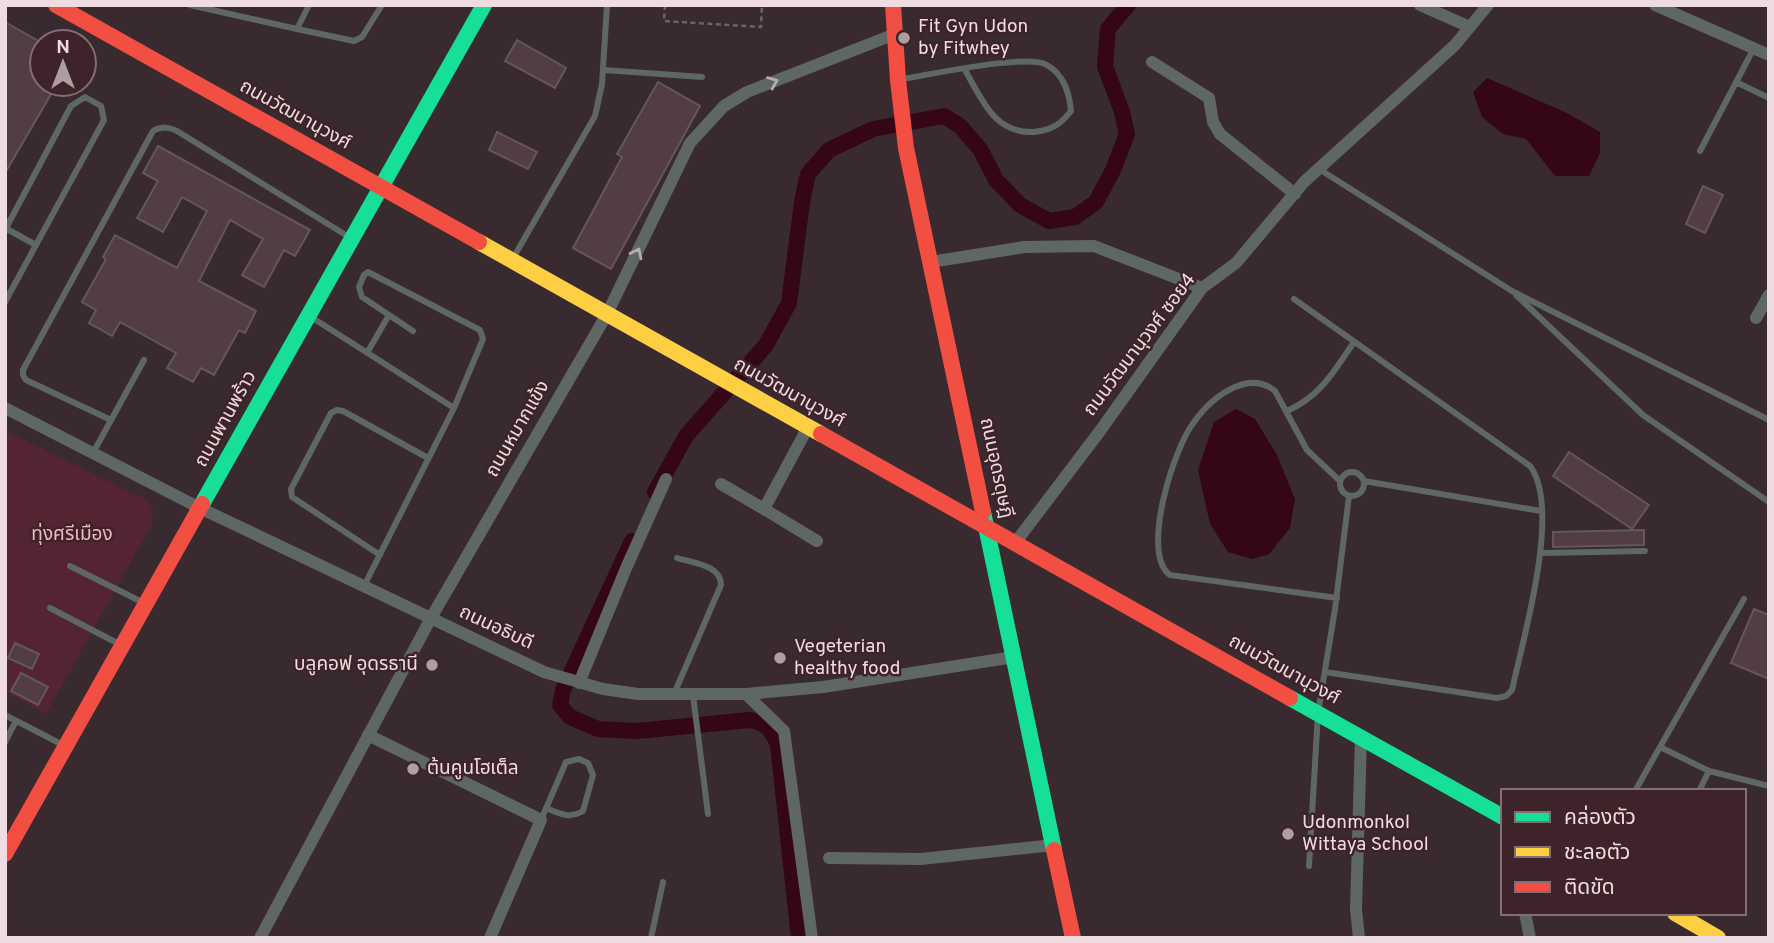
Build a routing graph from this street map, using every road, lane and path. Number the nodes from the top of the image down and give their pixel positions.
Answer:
1 (55, 5) edge
2 (190, 5) edge
3 (309, 5) edge
4 (382, 5) edge
5 (484, 5) edge
6 (607, 5) edge
7 (665, 5) edge
8 (762, 5) edge
9 (892, 5) edge
10 (1420, 5) edge
11 (1488, 5) edge
12 (1655, 5) edge
13 (1470, 27) junction
14 (297, 29) junction
15 (895, 34) junction
16 (1754, 48) junction
17 (1769, 55) edge
18 (1152, 62) dead end
19 (604, 70) junction
20 (965, 70) junction
21 (702, 77) dead end
22 (898, 80) junction
23 (1736, 82) junction
24 (1769, 98) edge
25 (1700, 151) dead end
26 (1319, 169) junction
27 (381, 188) junction
28 (1295, 194) junction
29 (5, 229) edge
30 (352, 239) junction
31 (36, 245) junction
32 (512, 261) junction
33 (930, 262) junction
34 (1202, 288) junction
35 (1512, 291) junction
36 (1769, 295) edge
37 (1294, 299) dead end
38 (5, 302) edge
39 (607, 314) junction
40 (389, 315) junction
41 (309, 316) junction
42 (1756, 318) dead end
43 (413, 331) dead end
44 (1354, 342) junction
45 (367, 353) junction
46 (144, 360) dead end
47 (5, 408) edge
48 (454, 408) junction
49 (1287, 411) junction
50 (111, 420) junction
51 (1769, 420) edge
52 (808, 427) junction
53 (93, 453) junction
54 (428, 458) junction
55 (666, 480) dead end
56 (1340, 481) junction
57 (1364, 481) junction
58 (721, 484) dead end
59 (1349, 496) junction
60 (1769, 502) edge
61 (200, 508) junction
62 (764, 509) junction
63 (1541, 511) junction
64 (986, 526) junction
65 (817, 541) dead end
66 (1015, 543) junction
67 (1645, 551) dead end
68 (1542, 553) junction
69 (380, 555) junction
70 (677, 558) dead end
71 (70, 566) dead end
72 (364, 586) junction
73 (1337, 598) junction
74 (1744, 599) dead end
75 (146, 604) junction
76 (51, 608) dead end
77 (431, 618) junction
78 (123, 645) junction
79 (1014, 657) junction
80 (1325, 672) junction
81 (579, 683) junction
82 (746, 694) junction
83 (673, 695) junction
84 (693, 695) junction
85 (1318, 713) junction
86 (5, 715) edge
87 (16, 722) junction
88 (368, 735) junction
89 (1361, 737) junction
90 (5, 742) edge
91 (66, 746) junction
92 (1660, 747) junction
93 (1709, 771) junction
94 (1769, 786) edge
95 (1635, 789) edge
96 (1700, 789) edge
97 (544, 814) junction
98 (708, 814) dead end
99 (1501, 816) edge
100 (1054, 845) junction
101 (5, 854) edge
102 (829, 858) dead end
103 (1310, 866) dead end
104 (663, 881) dead end
105 (1525, 915) edge
106 (1678, 915) edge
107 (260, 938) edge
108 (490, 938) edge
109 (651, 938) edge
110 (812, 938) edge
111 (1073, 938) edge
112 (1359, 938) edge
113 (1530, 938) edge
114 (1718, 938) edge

1 - 27 street, ถนนวัฒนานุวงศ์
2 - 14 lane
3 - 14 lane
4 - 14 lane
5 - 27 street, ถนนพานพร้าว
6 - 19 lane
7 - 8 path
9 - 15 street, ถนนอุดรดุษฎี
10 - 13 street
11 - 13 street, ถนนวัฒนานุวงศ์ ซอย4
12 - 16 street
13 - 26 street, ถนนวัฒนานุวงศ์ ซอย4
15 - 22 street, ถนนอุดรดุษฎี
39 -> 15 street, ถนนหมากแข้ง
16 - 17 street
16 - 23 lane
18 - 28 street
19 - 21 lane
19 - 32 lane
20 - 20 lane
20 - 22 lane
22 - 33 street, ถนนอุดรดุษฎี
23 - 24 lane
23 - 25 lane
26 - 28 street, ถนนวัฒนานุวงศ์ ซอย4
26 - 35 lane
27 - 30 street, ถนนพานพร้าว
27 - 32 street, ถนนวัฒนานุวงศ์
28 - 34 street, ถนนวัฒนานุวงศ์ ซอย4
29 - 31 lane
29 - 31 lane
30 - 41 street, ถนนพานพร้าว
30 - 50 lane
31 - 38 lane
32 - 39 street, ถนนวัฒนานุวงศ์
33 - 34 street
33 - 64 street, ถนนอุดรดุษฎี
34 - 66 street, ถนนวัฒนานุวงศ์ ซอย4
35 - 51 lane
35 - 60 lane
36 - 42 street
37 - 44 lane
39 - 52 street, ถนนวัฒนานุวงศ์
39 - 77 street, ถนนหมากแข้ง
40 - 43 lane
40 - 45 lane
40 - 48 lane
41 - 45 lane
41 - 61 street, ถนนพานพร้าว
44 - 49 lane
44 - 63 lane
45 - 48 lane
46 - 50 lane
47 - 53 street, ถนนอธิบดี
48 - 54 lane
49 - 56 lane
49 - 73 lane
50 - 53 lane
52 - 62 street
52 - 64 street, ถนนวัฒนานุวงศ์
53 - 61 street, ถนนอธิบดี
54 - 69 lane
54 - 69 lane
55 - 81 street
56 - 57 lane
56 - 59 lane
57 - 59 lane
57 - 63 lane
58 - 62 street
59 - 73 lane
61 - 72 street, ถนนอธิบดี
61 - 75 street, ถนนพานพร้าว
62 - 65 street
63 - 68 lane
64 - 66 street, ถนนวัฒนานุวงศ์
64 - 79 street, ถนนอุดรดุษฎี
66 - 85 street, ถนนวัฒนานุวงศ์
67 - 68 lane
68 - 80 lane
69 - 72 lane
70 - 83 lane
71 - 75 lane
72 - 77 street, ถนนอธิบดี
73 - 80 lane
74 - 92 lane
75 - 78 street, ถนนพานพร้าว
76 - 78 lane
77 - 81 street, ถนนอธิบดี
77 - 88 street, ถนนหมากแข้ง
78 - 91 street, ถนนพานพร้าว
79 - 82 street, ถนนอธิบดี
79 - 100 street, ถนนอุดรดุษฎี
80 - 85 lane
81 - 83 street, ถนนอธิบดี
82 - 84 street, ถนนอธิบดี
82 - 110 street
83 - 84 street, ถนนอธิบดี
84 - 98 lane
85 - 89 street, ถนนวัฒนานุวงศ์
85 - 103 lane
86 - 87 lane
87 - 90 lane
87 - 91 lane
88 - 97 street
88 - 107 street, ถนนหมากแข้ง
89 - 99 street, ถนนวัฒนานุวงศ์
89 - 112 street
91 - 101 street, ถนนพานพร้าว
92 - 93 lane
92 - 95 lane
93 - 94 lane
93 - 96 lane
97 - 97 lane
97 - 108 street
100 - 102 street
100 - 111 street, ถนนอุดรดุษฎี
104 - 109 lane
105 - 113 street
106 - 114 street

